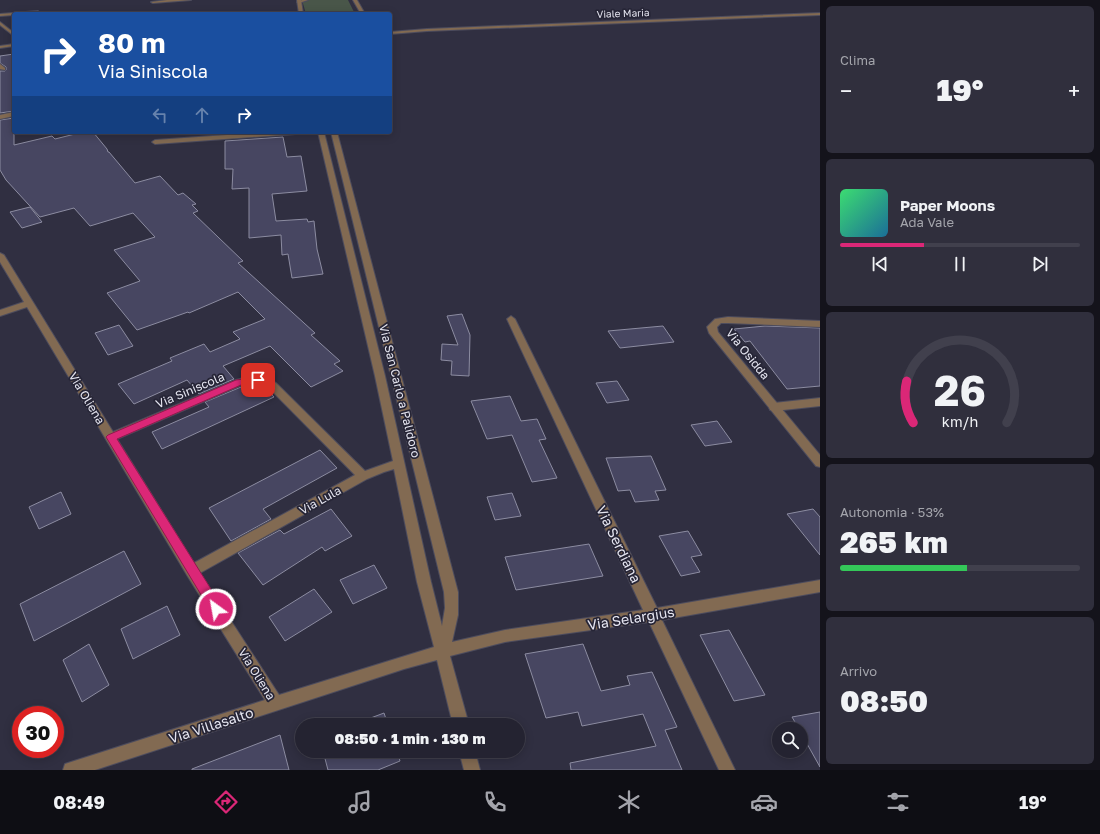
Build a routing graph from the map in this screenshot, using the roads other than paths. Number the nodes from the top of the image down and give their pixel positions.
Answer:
1 (189, 0) edge
2 (306, 0) edge
3 (354, 0) edge
4 (299, 1) edge
5 (153, 2) dead end
6 (301, 12) edge
7 (362, 12) edge
8 (12, 14) edge
9 (820, 14) edge
10 (0, 15) edge
11 (0, 23) edge
12 (393, 27) dead end
13 (427, 30) junction
14 (12, 33) edge
15 (392, 33) edge
16 (12, 45) edge
17 (0, 47) edge
18 (12, 114) edge
19 (0, 117) edge
20 (268, 134) edge
21 (321, 134) edge
22 (335, 134) edge
23 (155, 142) dead end
24 (0, 255) edge
25 (29, 303) junction
26 (0, 313) edge
27 (511, 319) dead end
28 (820, 324) edge
29 (820, 402) edge
30 (774, 407) junction
31 (111, 437) junction
32 (820, 463) edge
33 (400, 464) junction
34 (363, 476) junction
35 (192, 571) junction
36 (820, 586) edge
37 (653, 616) junction
38 (442, 651) junction
39 (276, 704) junction
40 (459, 718) edge
41 (469, 758) edge
42 (71, 770) edge
43 (472, 770) edge
44 (727, 770) edge

1 - 5 street
2 - 4 street
3 - 7 street
4 - 6 street
8 - 10 street
9 - 13 street, Viale Maria
11 - 14 street
12 - 13 street, Viale Maria
13 - 15 street, Viale Maria
16 - 17 street
18 - 19 street
20 - 23 street
21 - 33 street, Via San Carlo a Palidoro
22 - 38 street, Via San Carlo a Palidoro
24 - 25 street, Via Oliena
25 - 26 street
25 - 31 street, Via Oliena
27 - 37 street, Via Serdiana
28 - 30 street, Via Osidda
29 - 30 street
30 - 32 street, Via Osidda
31 - 34 street, Via Siniscola
31 - 35 street, Via Oliena
33 - 34 street, Via Lula
33 - 38 street, Via San Carlo a Palidoro
34 - 35 street, Via Lula
35 - 39 street, Via Oliena
36 - 37 street, Via Selargius
37 - 38 street, Via Selargius
37 - 44 street, Via Serdiana
38 - 39 street, Via Villasalto
38 - 40 street, Via San Carlo a Palidoro
39 - 42 street, Via Villasalto
41 - 43 street

